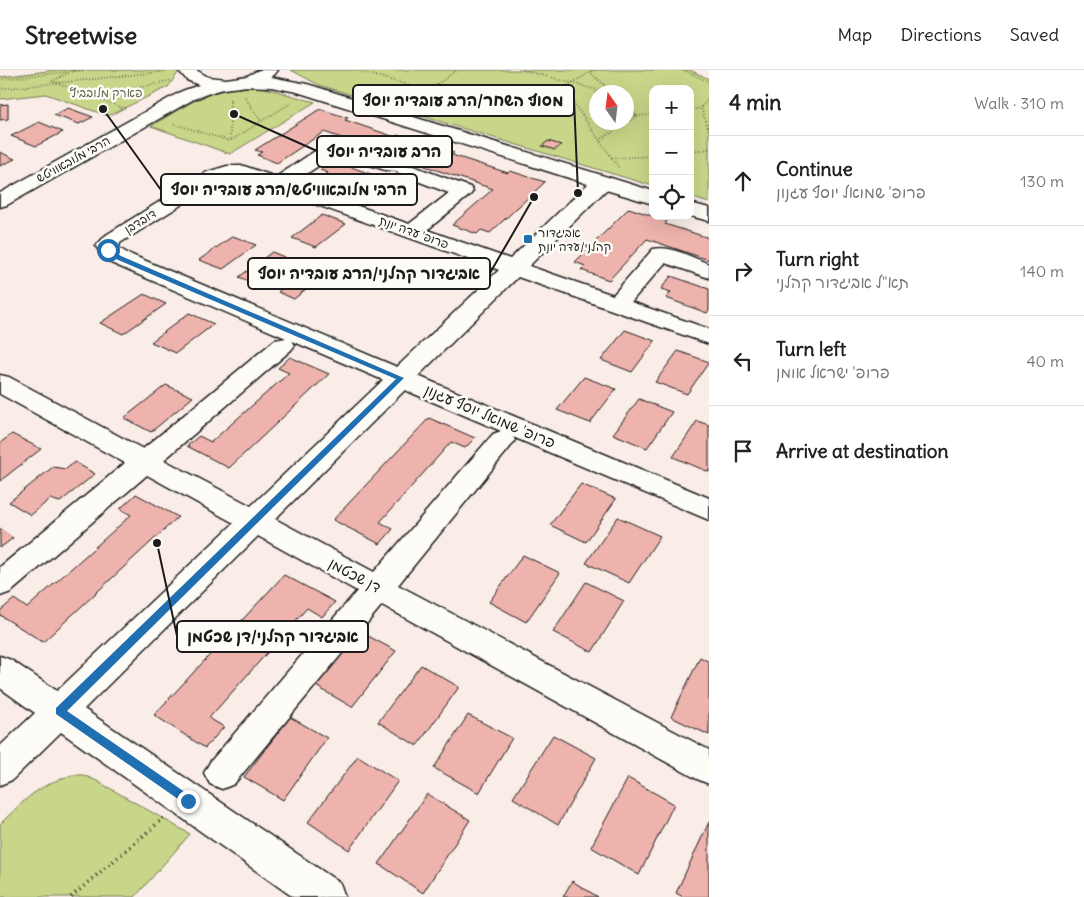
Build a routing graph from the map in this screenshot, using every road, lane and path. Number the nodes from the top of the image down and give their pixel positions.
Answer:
1 (74, 70) edge
2 (86, 70) edge
3 (270, 70) edge
4 (276, 70) edge
5 (356, 70) edge
6 (458, 70) edge
7 (524, 70) edge
8 (684, 70) edge
9 (592, 71) edge
10 (71, 72) junction
11 (183, 72) edge
12 (0, 79) edge
13 (709, 82) edge
14 (57, 83) junction
15 (572, 83) junction
16 (605, 85) edge
17 (589, 88) edge
18 (0, 89) edge
19 (306, 89) junction
20 (237, 90) junction
21 (566, 94) junction
22 (95, 97) junction
23 (709, 97) edge
24 (425, 106) dead end
25 (701, 108) junction
26 (694, 110) edge
27 (634, 113) edge
28 (141, 114) junction
29 (649, 115) edge
30 (637, 116) junction
31 (262, 121) junction
32 (709, 130) edge
33 (600, 140) junction
34 (230, 141) junction
35 (709, 149) edge
36 (694, 151) edge
37 (649, 158) edge
38 (231, 171) joint
39 (613, 176) junction
40 (279, 183) junction
41 (0, 185) edge
42 (649, 196) edge
43 (0, 201) edge
44 (694, 211) edge
45 (709, 215) edge
46 (412, 231) junction
47 (107, 248) joint
48 (514, 267) junction
49 (709, 271) edge
50 (616, 304) junction
51 (709, 337) edge
52 (283, 345) dead end
53 (401, 378) junction
54 (0, 383) edge
55 (502, 440) dead end
56 (144, 462) junction
57 (709, 510) edge
58 (254, 522) junction
59 (0, 584) edge
60 (378, 588) junction
61 (0, 670) edge
62 (60, 711) junction
63 (709, 768) edge
64 (0, 769) edge
65 (222, 773) dead end
66 (188, 801) junction
67 (71, 897) edge
68 (326, 897) edge

1 - 10 path
2 - 10 path
3 - 20 street
4 - 19 street
5 - 6 path
7 - 15 path
8 - 13 path
9 - 15 path
9 - 16 path
10 - 12 path
10 - 14 path
11 - 14 path
11 - 20 street
11 - 22 path
11 - 28 street, הרבי מלובאוויטש
14 - 18 path
14 - 22 path
15 - 17 path
15 - 21 path
19 - 20 street
19 - 31 path
19 - 39 street
20 - 28 street, הרבי מלובאוויטש
20 - 31 path
20 - 34 path
21 - 24 path
21 - 33 path
22 - 28 path
23 - 25 path
25 - 26 path
25 - 32 path
27 - 30 path
28 - 34 path
28 - 41 street, הרבי מלובאוויטש
28 - 43 street, הרבי מלובאוויטש
29 - 30 path
30 - 33 path
31 - 34 path
33 - 39 path
35 - 36 path
37 - 39 path
38 - 40 street, פרופ' עדה יונת
38 - 47 street, דובדבן
39 - 39 path
39 - 42 street
39 - 48 street
40 - 46 street, פרופ' עדה יונת
40 - 46 street
44 - 45 street
46 - 48 street, פרופ' עדה יונת
47 - 53 street, פרופ' שמואל יוסף עגנון
48 - 50 street, פרופ' עדה יונת
48 - 53 street
49 - 50 street
50 - 51 street, פרופ' עדה יונת
52 - 56 street
53 - 57 street, פרופ' שמואל יוסף עגנון
53 - 58 street
54 - 56 street, דן שכטמן
55 - 60 street
56 - 58 street, דן שכטמן
56 - 59 street
58 - 60 street, דן שכטמן
58 - 62 street
60 - 63 street, דן שכטמן
60 - 65 street
61 - 62 street
62 - 64 street
62 - 66 street
66 - 67 path
66 - 68 street

